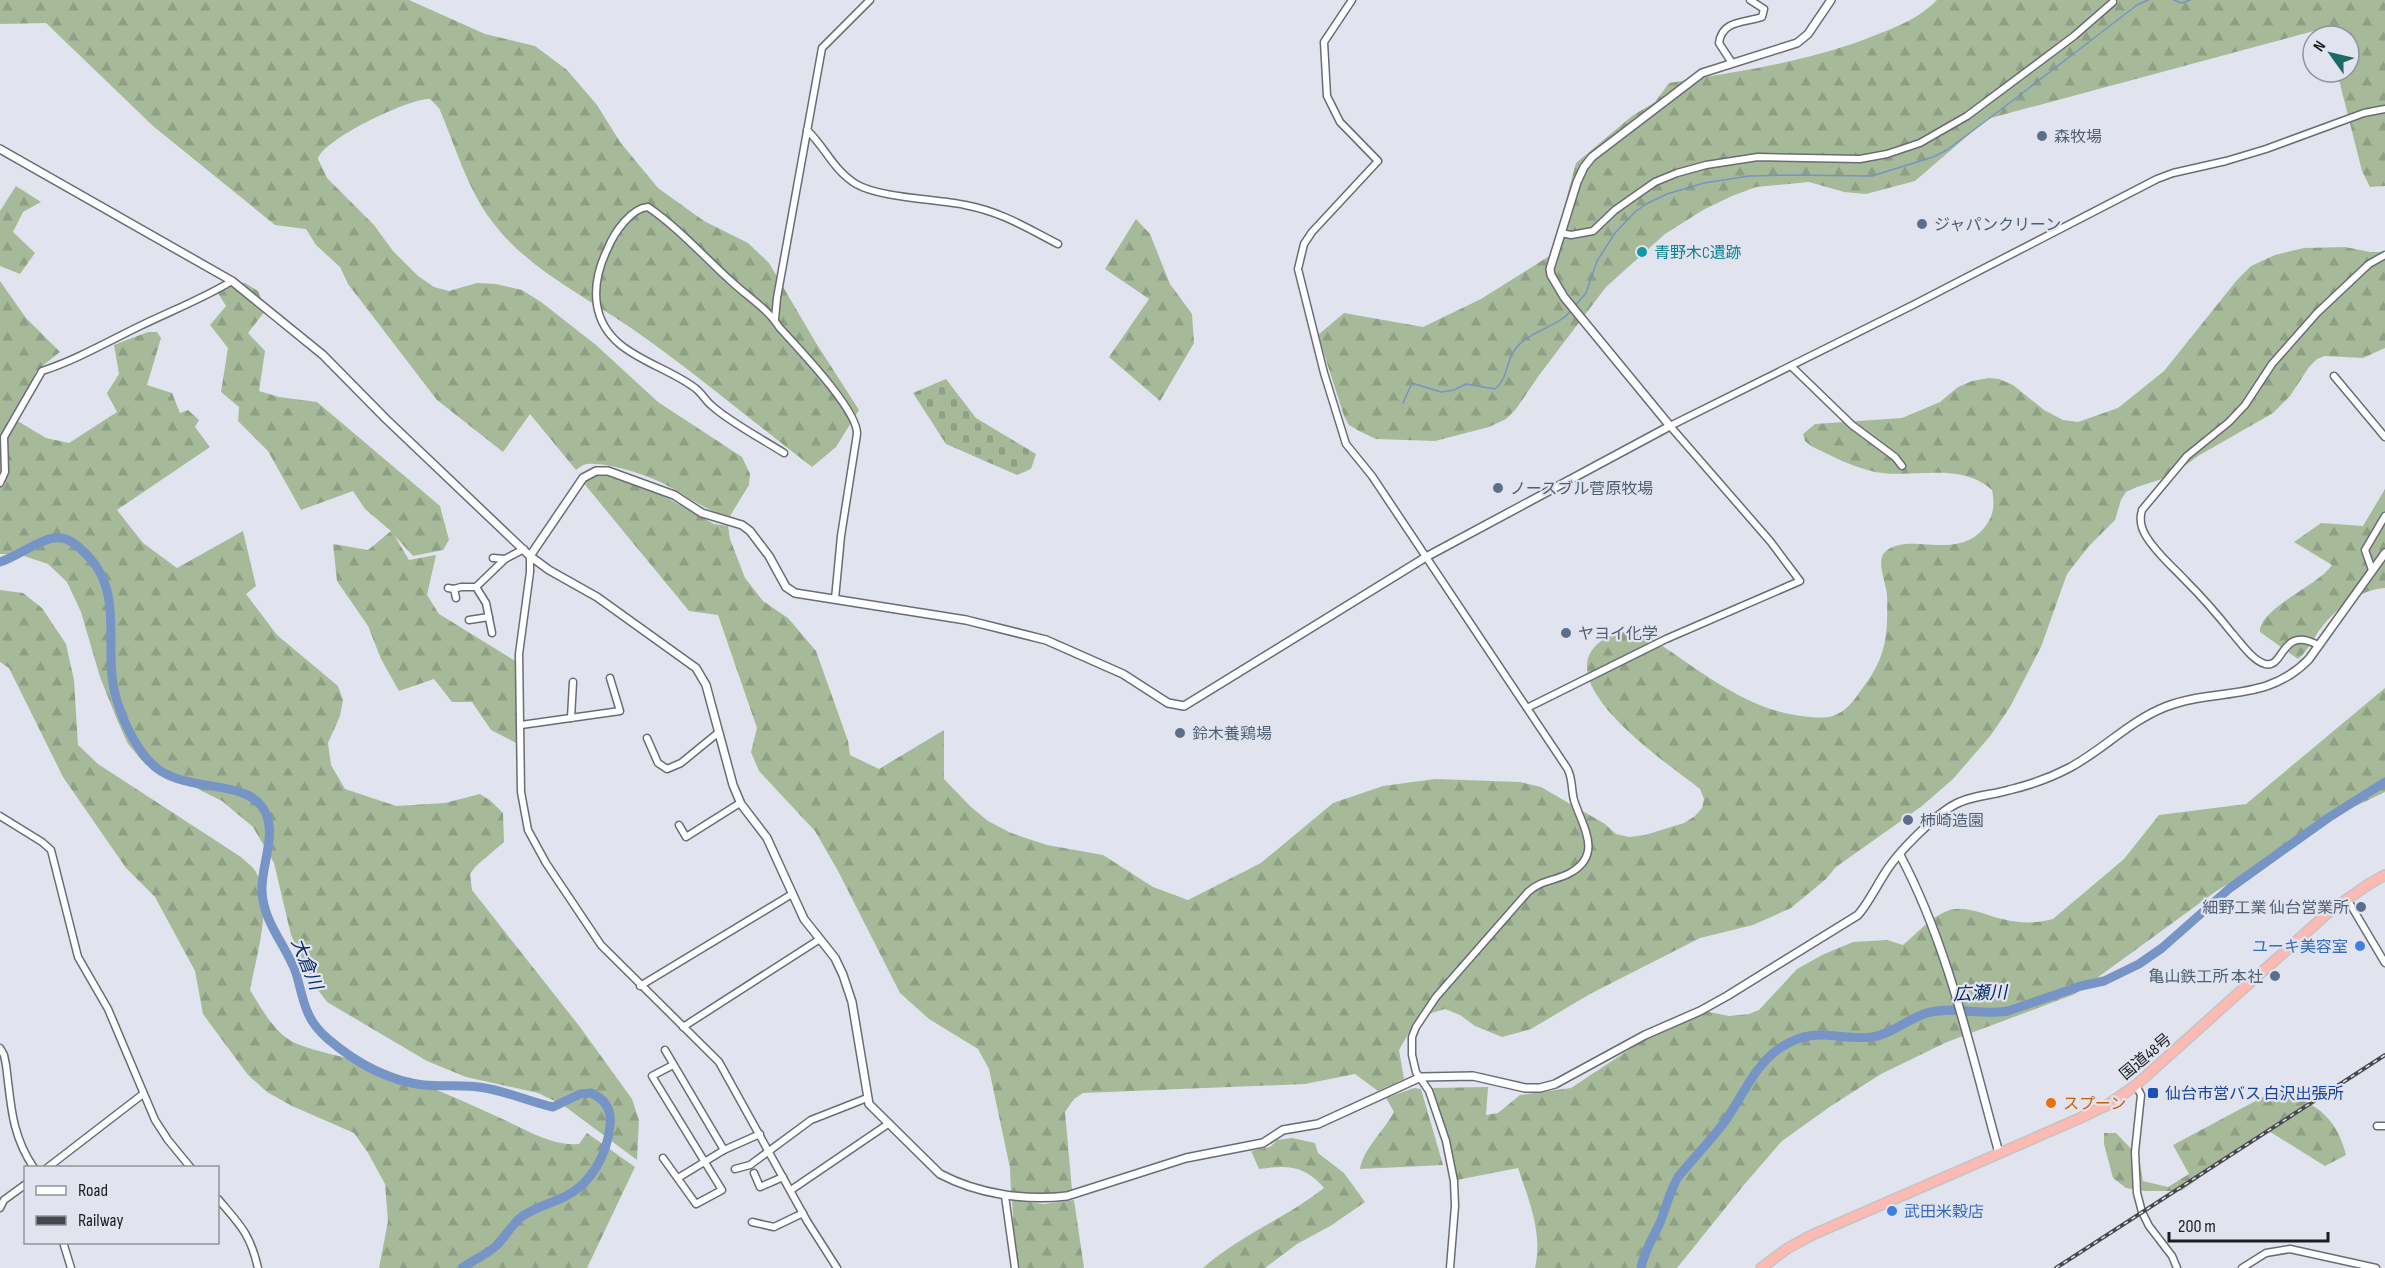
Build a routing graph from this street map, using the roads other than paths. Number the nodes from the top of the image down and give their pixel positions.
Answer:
1 (870, 0) edge
2 (1352, 0) edge
3 (1750, 0) edge
4 (1831, 0) edge
5 (2113, 2) dead end
6 (1732, 63) junction
7 (2385, 109) edge
8 (807, 130) junction
9 (0, 149) edge
10 (1561, 233) junction
11 (1058, 244) dead end
12 (2385, 255) edge
13 (232, 281) junction
14 (775, 319) junction
15 (1791, 366) junction
16 (2334, 376) dead end
17 (1671, 426) junction
18 (2385, 437) edge
19 (783, 453) dead end
20 (1902, 466) dead end
21 (0, 483) edge
22 (2385, 516) edge
23 (524, 549) junction
24 (2385, 553) edge
25 (530, 556) junction
26 (1426, 557) junction
27 (493, 558) dead end
28 (506, 559) junction
29 (2372, 570) junction
30 (476, 587) junction
31 (456, 598) dead end
32 (835, 599) junction
33 (489, 617) junction
34 (469, 620) dead end
35 (492, 633) dead end
36 (2318, 645) junction
37 (610, 678) dead end
38 (573, 682) dead end
39 (1527, 708) junction
40 (571, 718) junction
41 (521, 725) junction
42 (719, 732) junction
43 (647, 738) dead end
44 (740, 803) junction
45 (0, 816) edge
46 (679, 825) dead end
47 (1900, 855) junction
48 (2385, 875) edge
49 (792, 894) junction
50 (2347, 898) junction
51 (820, 939) junction
52 (2385, 963) edge
53 (640, 986) junction
54 (683, 1027) junction
55 (0, 1048) edge
56 (665, 1050) dead end
57 (673, 1065) junction
58 (1420, 1077) junction
59 (2136, 1085) junction
60 (143, 1094) junction
61 (867, 1098) junction
62 (888, 1124) junction
63 (2377, 1126) dead end
64 (2385, 1126) edge
65 (760, 1134) junction
66 (724, 1150) junction
67 (769, 1151) junction
68 (1999, 1153) junction
69 (663, 1158) dead end
70 (705, 1162) junction
71 (33, 1166) edge
72 (48, 1166) edge
73 (190, 1166) edge
74 (735, 1169) dead end
75 (754, 1173) dead end
76 (783, 1177) junction
77 (678, 1178) junction
78 (24, 1185) edge
79 (790, 1190) junction
80 (1005, 1196) junction
81 (219, 1199) edge
82 (0, 1208) edge
83 (803, 1213) junction
84 (752, 1222) dead end
85 (64, 1244) edge
86 (71, 1268) edge
87 (258, 1268) edge
88 (837, 1268) edge
89 (1015, 1268) edge
90 (1450, 1268) edge
91 (1761, 1268) edge
92 (2177, 1268) edge
93 (2242, 1268) edge
94 (2376, 1268) edge

1 - 8 street
2 - 26 street
3 - 6 street
4 - 6 street
5 - 10 street
6 - 10 street
7 - 15 street
8 - 11 street
8 - 14 street
9 - 13 street
10 - 17 street
12 - 36 street
13 - 21 street
13 - 23 street
14 - 19 street
14 - 32 street
15 - 17 street
15 - 20 street
16 - 18 street
17 - 26 street
17 - 39 street
22 - 29 street
23 - 25 street
23 - 28 street
24 - 29 street
25 - 32 street
25 - 41 street
25 - 42 street
26 - 32 street
26 - 39 street
27 - 28 street
28 - 30 street
29 - 36 street
30 - 31 street
30 - 33 street
33 - 34 street
33 - 35 street
36 - 47 street
37 - 40 street
38 - 40 street
39 - 58 street
40 - 41 street
41 - 53 street
42 - 43 street
42 - 44 street
44 - 46 street
44 - 49 street
45 - 60 street
47 - 58 street
47 - 68 street
48 - 50 highway, 国道48号
49 - 51 street
49 - 53 street
50 - 52 street
50 - 59 highway, 国道48号
51 - 54 street
51 - 61 street
53 - 54 street
54 - 65 street
55 - 71 street
56 - 57 street
57 - 66 street
57 - 70 street
58 - 80 street
58 - 90 street
59 - 68 highway, 国道48号
59 - 92 street
60 - 72 street
60 - 73 street
61 - 62 street
61 - 67 street
62 - 79 street
62 - 80 street
63 - 64 street
65 - 66 street
65 - 67 street
66 - 70 street
67 - 74 street
67 - 76 street
68 - 91 highway, 国道48号
69 - 77 street
70 - 77 street
70 - 77 street
75 - 76 street
76 - 79 street
78 - 82 street
79 - 83 street
80 - 89 street
81 - 87 street
83 - 84 street
83 - 88 street
85 - 86 street
93 - 94 street

